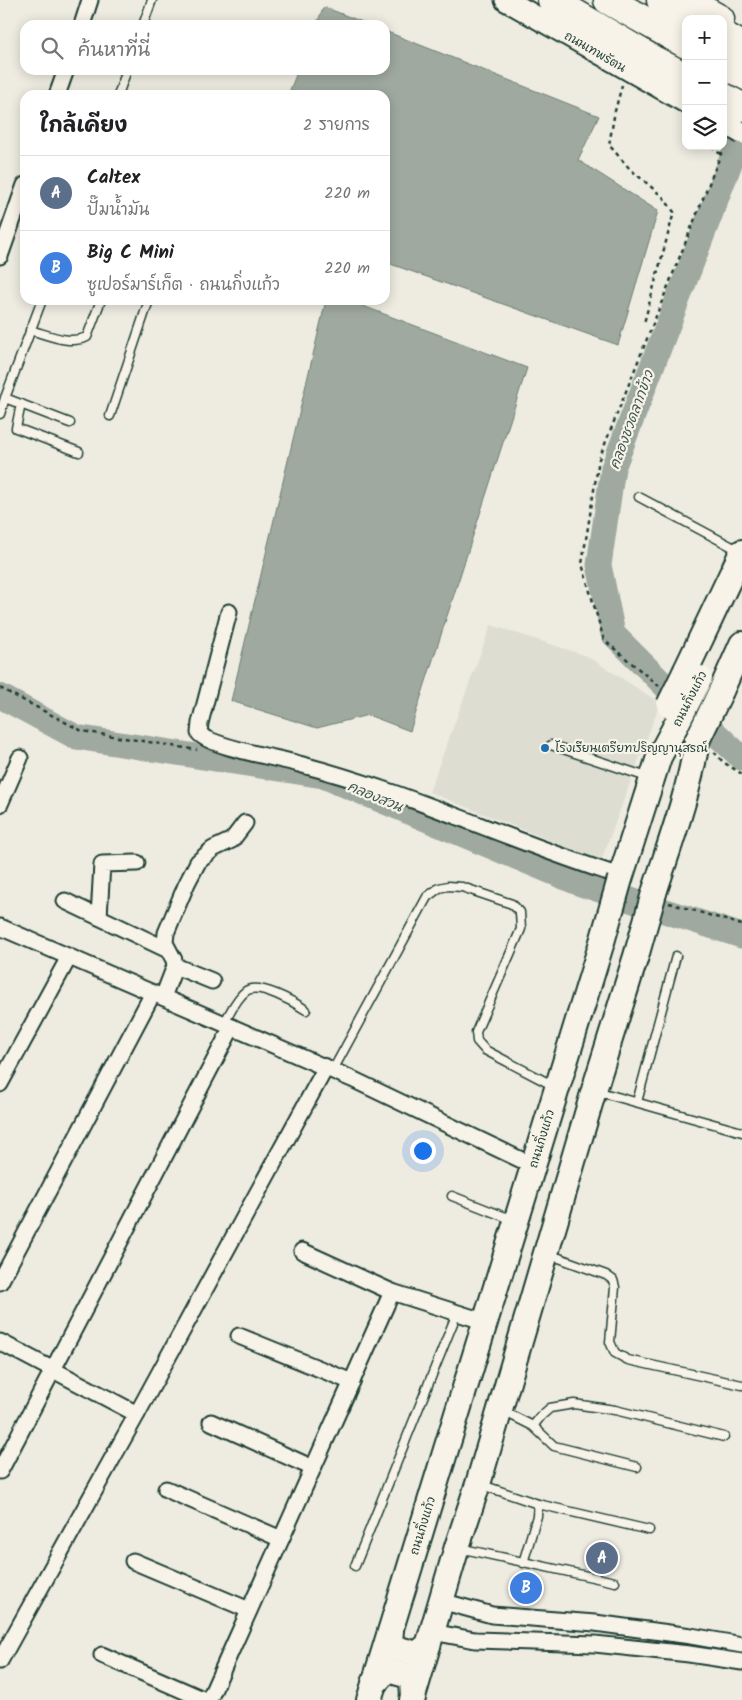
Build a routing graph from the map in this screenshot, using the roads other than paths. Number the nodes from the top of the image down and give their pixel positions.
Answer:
1 (90, 0) edge
2 (152, 0) edge
3 (506, 0) edge
4 (552, 0) edge
5 (608, 0) edge
6 (661, 0) edge
7 (685, 0) edge
8 (687, 15) edge
9 (713, 15) edge
10 (84, 20) edge
11 (145, 20) edge
12 (727, 23) edge
13 (742, 31) edge
14 (727, 37) edge
15 (682, 42) edge
16 (742, 46) edge
17 (727, 67) edge
18 (64, 75) edge
19 (125, 75) edge
20 (682, 75) edge
21 (742, 76) edge
22 (59, 90) edge
23 (120, 90) edge
24 (727, 99) edge
25 (682, 100) edge
26 (742, 107) edge
27 (20, 199) edge
28 (0, 256) edge
29 (40, 305) edge
30 (99, 305) edge
31 (147, 305) edge
32 (30, 330) junction
33 (5, 398) junction
34 (21, 404) junction
35 (0, 414) edge
36 (110, 416) dead end
37 (70, 423) dead end
38 (79, 452) dead end
39 (639, 497) dead end
40 (742, 552) edge
41 (742, 588) edge
42 (229, 612) dead end
43 (742, 644) edge
44 (693, 674) junction
45 (732, 693) edge
46 (551, 745) dead end
47 (20, 758) dead end
48 (655, 768) junction
49 (0, 804) edge
50 (244, 823) dead end
51 (137, 863) dead end
52 (620, 877) junction
53 (65, 901) dead end
54 (98, 917) junction
55 (0, 927) edge
56 (168, 950) junction
57 (69, 956) junction
58 (676, 956) dead end
59 (175, 966) junction
60 (212, 981) dead end
61 (158, 995) junction
62 (306, 1010) dead end
63 (228, 1025) junction
64 (330, 1069) junction
65 (0, 1084) edge
66 (558, 1088) junction
67 (594, 1090) junction
68 (637, 1102) junction
69 (742, 1132) edge
70 (534, 1166) junction
71 (452, 1196) dead end
72 (517, 1221) junction
73 (302, 1251) dead end
74 (546, 1253) junction
75 (0, 1282) edge
76 (392, 1292) junction
77 (457, 1313) junction
78 (486, 1322) junction
79 (239, 1336) dead end
80 (0, 1342) edge
81 (53, 1369) junction
82 (352, 1382) junction
83 (742, 1385) edge
84 (499, 1410) junction
85 (138, 1414) junction
86 (211, 1422) dead end
87 (533, 1426) junction
88 (724, 1436) dead end
89 (637, 1467) dead end
90 (313, 1468) junction
91 (0, 1471) edge
92 (478, 1484) junction
93 (166, 1489) dead end
94 (538, 1504) junction
95 (649, 1530) dead end
96 (281, 1538) junction
97 (457, 1547) junction
98 (134, 1561) dead end
99 (523, 1563) junction
100 (355, 1566) dead end
101 (615, 1582) dead end
102 (441, 1601) junction
103 (249, 1610) junction
104 (481, 1612) junction
105 (514, 1616) junction
106 (595, 1623) junction
107 (390, 1630) junction
108 (691, 1636) junction
109 (430, 1638) junction
110 (476, 1640) junction
111 (512, 1641) junction
112 (595, 1644) junction
113 (742, 1645) edge
114 (689, 1654) junction
115 (102, 1655) dead end
116 (0, 1661) edge
117 (742, 1662) edge
118 (371, 1692) edge
119 (412, 1699) edge
120 (205, 1700) edge
121 (209, 1700) edge

1 - 10 street
2 - 11 lane
3 - 25 main road, ถนนเทพรัตน
4 - 20 highway, ถนนเทพรัตน
5 - 15 highway
6 - 8 highway
7 - 9 highway
12 - 13 highway
14 - 16 highway
17 - 21 highway
18 - 22 street
19 - 23 lane
24 - 26 highway, bridge
27 - 28 street
29 - 32 lane
30 - 32 lane
31 - 36 lane
32 - 33 lane
33 - 34 lane
33 - 35 lane
34 - 37 lane
34 - 38 lane
39 - 40 lane
40 - 44 main road
41 - 44 main road, ถนนกิ่งแก้ว
42 - 52 street
43 - 45 main road, ถนนกิ่งแก้ว
44 - 48 main road, ถนนกิ่งแก้ว, bridge
45 - 67 main road, ถนนกิ่งแก้ว, bridge
46 - 48 lane
47 - 49 street
48 - 52 main road, ถนนกิ่งแก้ว
50 - 56 street
51 - 54 street
52 - 66 main road, ถนนกิ่งแก้ว, bridge
53 - 54 street
54 - 56 street
55 - 57 street
56 - 59 street
57 - 61 street
57 - 65 street
58 - 68 lane
59 - 60 street
59 - 61 street
61 - 63 street
61 - 75 street
62 - 63 lane
63 - 64 street
63 - 81 street
64 - 66 lane
64 - 70 street
64 - 85 street
66 - 70 main road, ถนนกิ่งแก้ว
67 - 68 lane
67 - 74 main road, ถนนกิ่งแก้ว
68 - 69 lane
70 - 72 main road, ถนนกิ่งแก้ว
71 - 72 lane
72 - 78 main road, ถนนกิ่งแก้ว
73 - 76 street
74 - 83 lane
74 - 84 main road, ถนนกิ่งแก้ว
76 - 77 street
76 - 82 street
77 - 78 street
77 - 100 lane
78 - 107 main road, ถนนกิ่งแก้ว
79 - 82 street
80 - 81 street
81 - 85 street
81 - 91 street
82 - 90 street
84 - 87 lane
84 - 92 main road, ถนนกิ่งแก้ว
85 - 116 street
86 - 90 street
87 - 88 lane
87 - 89 lane
90 - 96 street
92 - 94 lane
92 - 97 main road, ถนนกิ่งแก้ว
93 - 96 street
94 - 95 lane
94 - 99 lane
96 - 103 street
97 - 99 lane
97 - 102 main road, ถนนกิ่งแก้ว
98 - 103 street
99 - 101 lane
102 - 104 street
102 - 109 main road, ถนนกิ่งแก้ว
103 - 121 street
104 - 105 street
104 - 110 street
105 - 106 street
105 - 111 street
106 - 108 street
106 - 112 street
107 - 109 main road
107 - 118 main road, ถนนกิ่งแก้ว
108 - 113 street
108 - 114 street
109 - 110 street
109 - 119 main road, ถนนกิ่งแก้ว
110 - 111 street
111 - 112 street
112 - 114 street
114 - 117 street
115 - 120 street
118 - 119 main road

